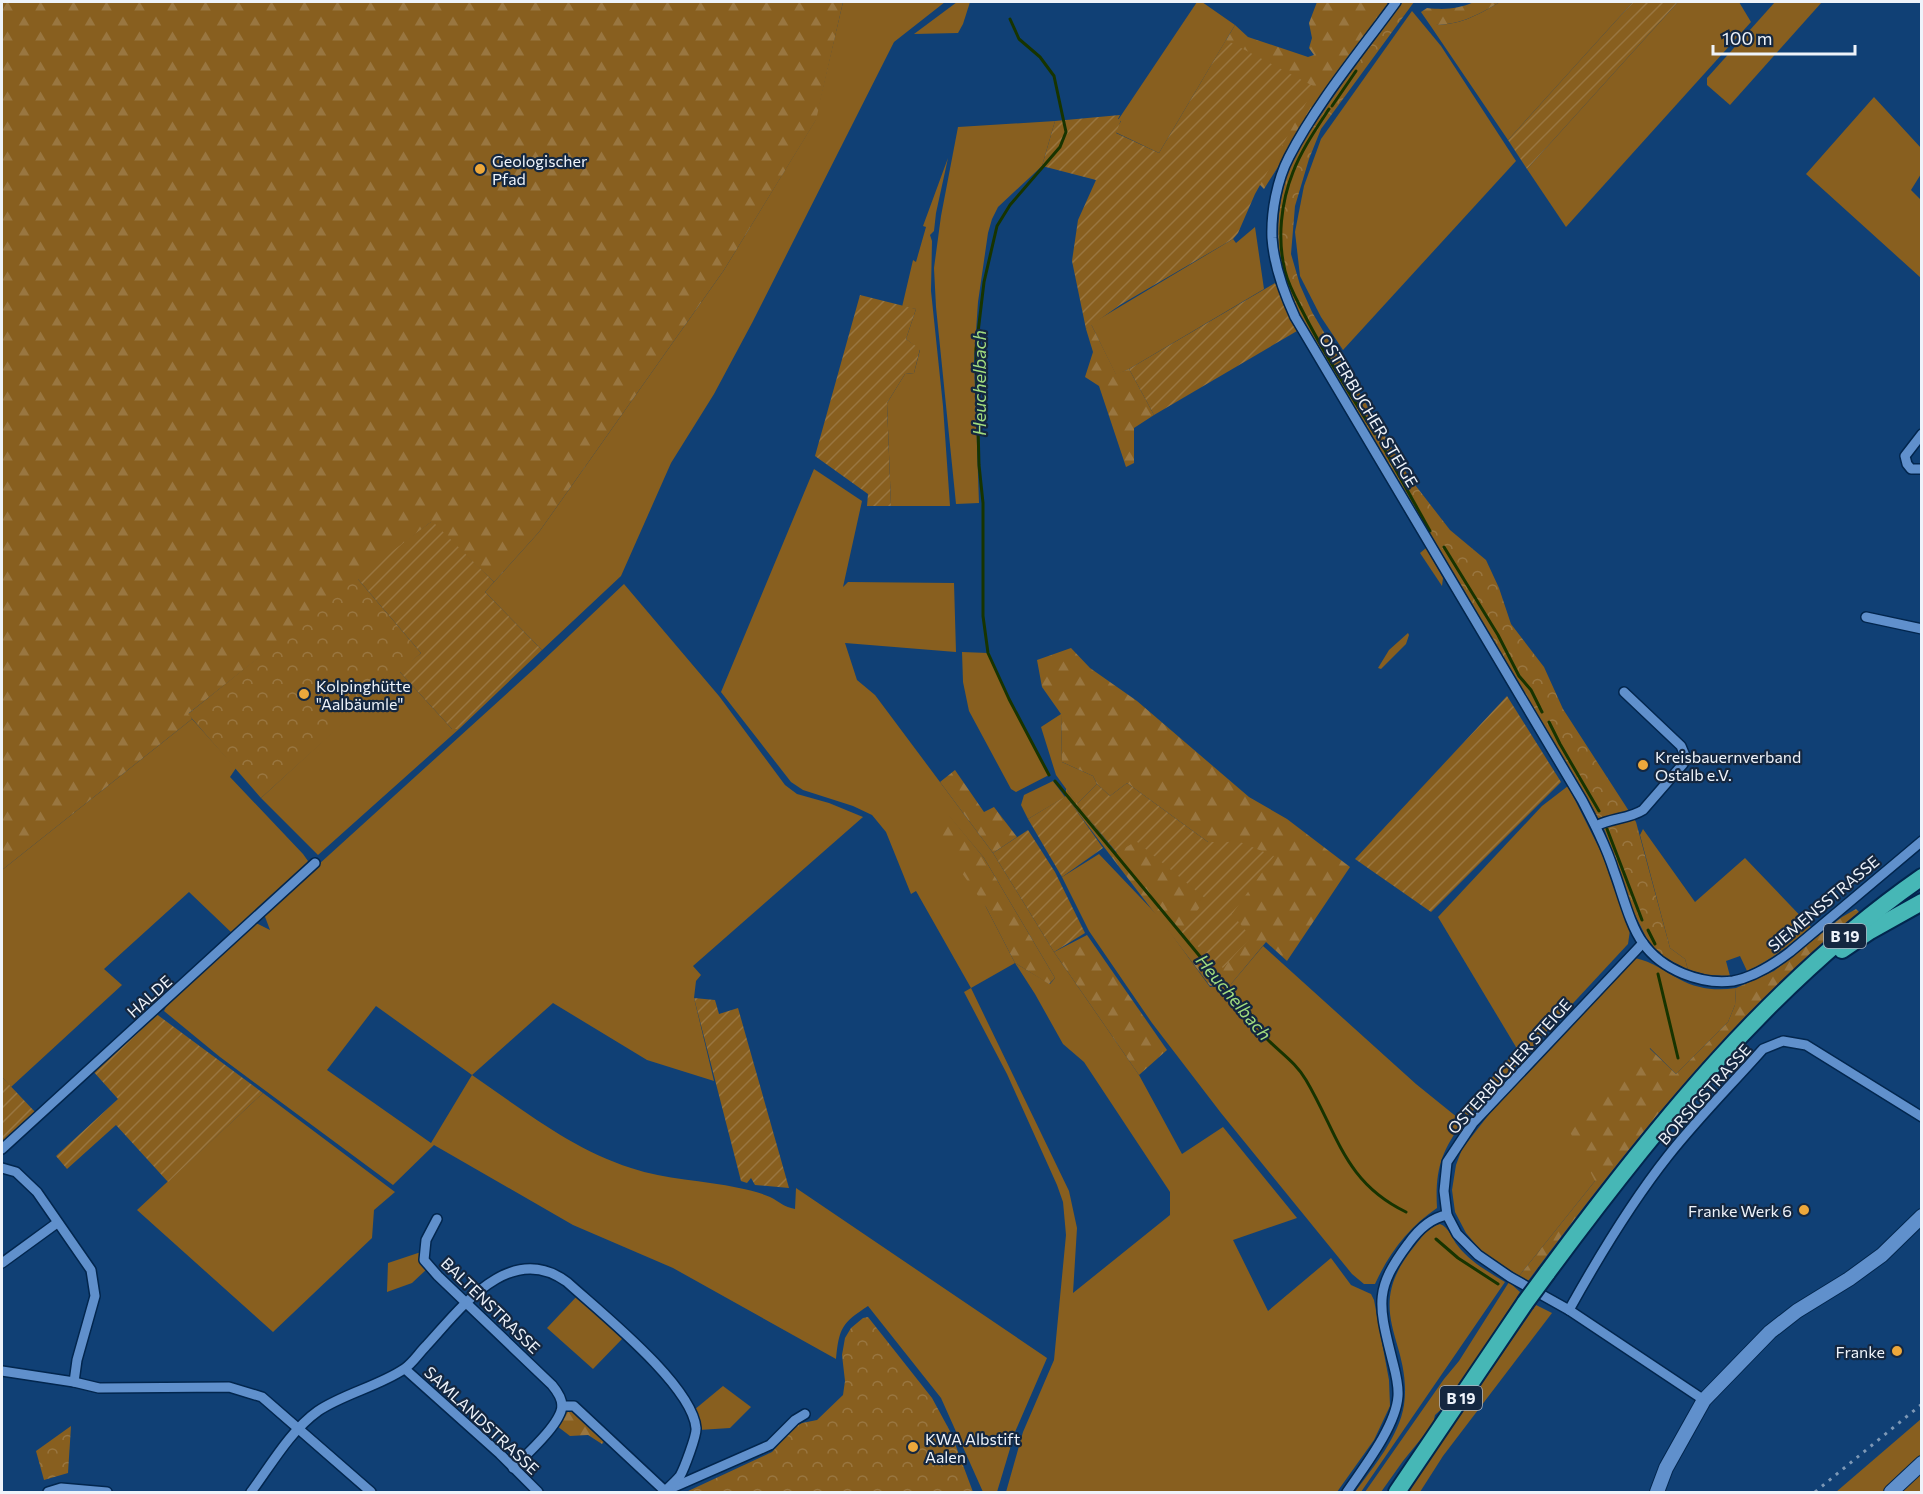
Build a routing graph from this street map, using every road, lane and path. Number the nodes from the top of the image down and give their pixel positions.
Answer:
1 (1396, 2) edge
2 (1922, 434) edge
3 (1922, 469) edge
4 (1866, 617) dead end
5 (1922, 629) edge
6 (1624, 692) dead end
7 (1596, 826) junction
8 (1922, 841) edge
9 (315, 863) dead end
10 (1922, 878) edge
11 (1922, 902) edge
12 (1643, 943) junction
13 (1774, 1001) junction
14 (1922, 1117) edge
15 (2, 1149) edge
16 (2, 1168) edge
17 (1447, 1215) junction
18 (1922, 1216) edge
19 (437, 1220) dead end
20 (57, 1223) junction
21 (2, 1263) edge
22 (467, 1302) junction
23 (1569, 1310) junction
24 (405, 1369) junction
25 (2, 1371) edge
26 (74, 1382) junction
27 (1704, 1400) junction
28 (562, 1406) junction
29 (805, 1414) dead end
30 (297, 1429) junction
31 (1922, 1464) edge
32 (513, 1468) junction
33 (48, 1492) edge
34 (106, 1492) edge
35 (251, 1492) edge
36 (371, 1492) edge
37 (538, 1492) edge
38 (665, 1492) edge
39 (1347, 1492) edge
40 (1397, 1492) edge
41 (1657, 1492) edge
42 (1891, 1492) edge

1 - 7 street, OSTERBUCHER STEIGE
2 - 3 street
4 - 5 street
6 - 7 street
7 - 12 street, OSTERBUCHER STEIGE
8 - 12 street, SIEMENSSTRASSE
9 - 15 street, HALDE
10 - 13 highway, B 19
11 - 13 highway, B 19
12 - 17 street, OSTERBUCHER STEIGE
13 - 40 highway, B 19, bridge
14 - 23 street, BORSIGSTRASSE
16 - 20 street
17 - 23 street, OSTERBUCHER STEIGE
17 - 39 street
18 - 27 street
19 - 22 street, BALTENSTRASSE
20 - 21 street
20 - 26 street
22 - 24 street
22 - 28 street, BALTENSTRASSE
22 - 38 street
23 - 27 street, OSTERBUCHER STEIGE
24 - 30 street
24 - 32 street, SAMLANDSTRASSE
25 - 26 street
26 - 30 street
27 - 41 street
28 - 32 street
28 - 38 street
29 - 38 street
30 - 35 street
30 - 36 street
31 - 42 street
32 - 37 street, SAMLANDSTRASSE
33 - 34 street

